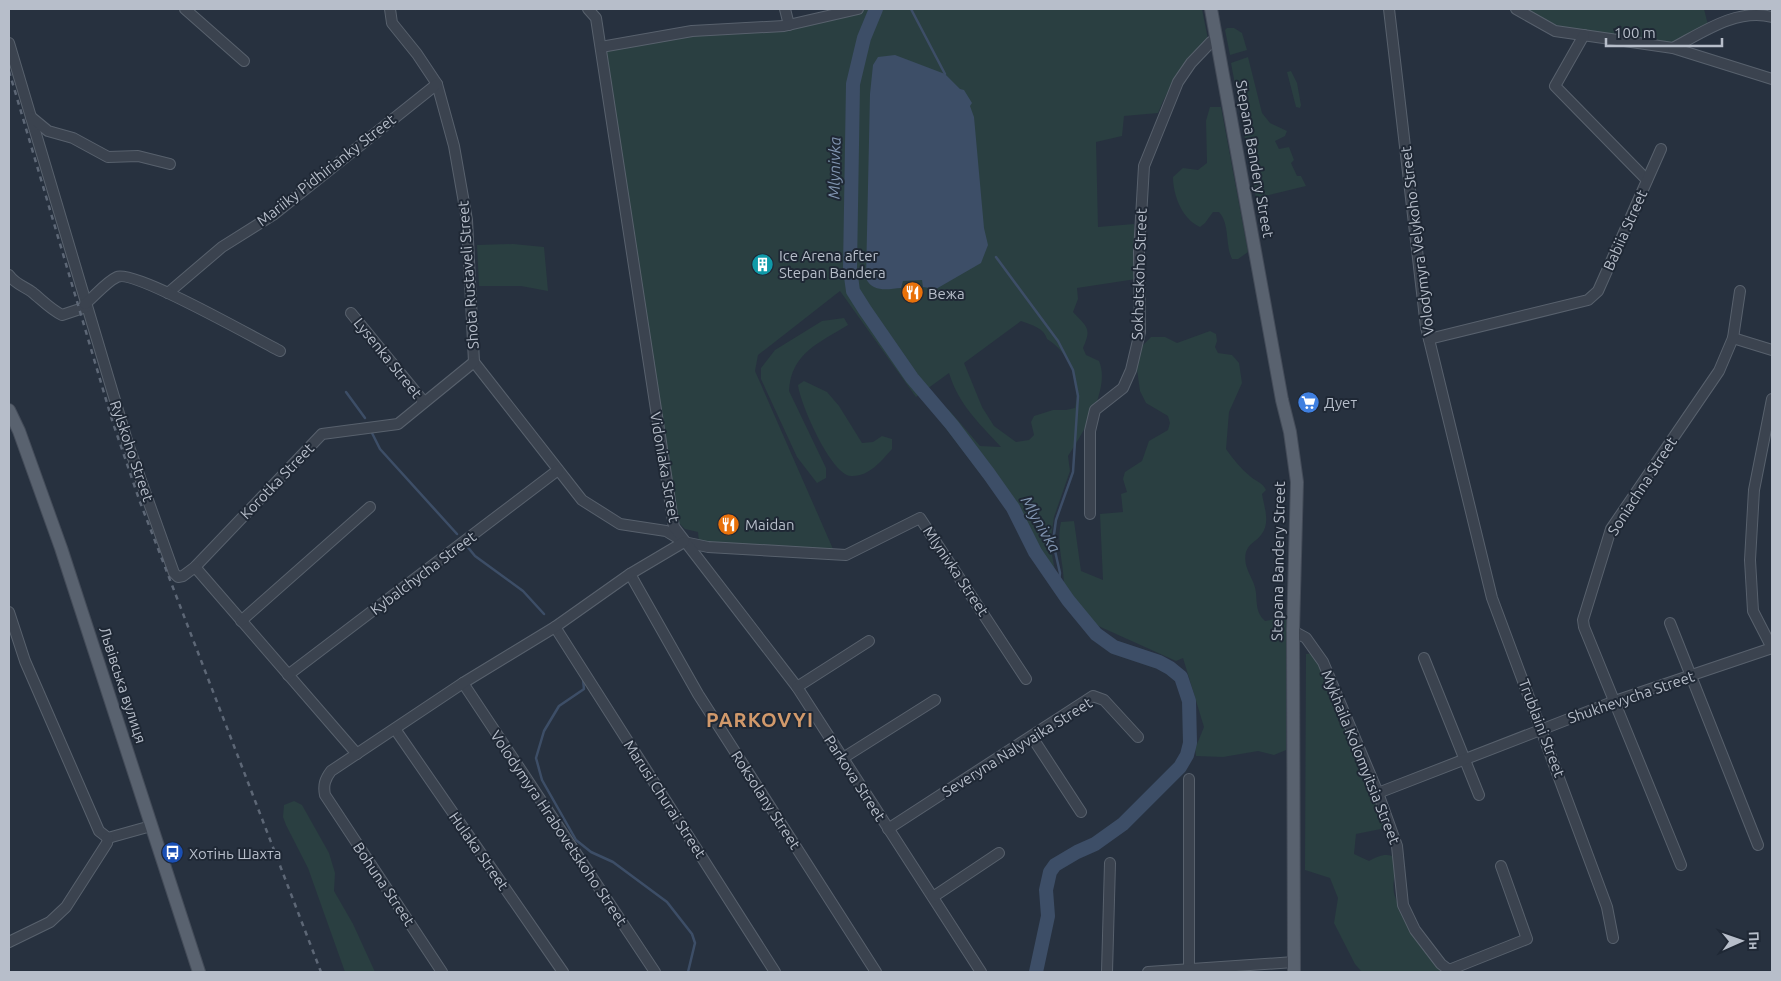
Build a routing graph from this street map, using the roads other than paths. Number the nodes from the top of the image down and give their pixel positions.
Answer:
1 (186, 9) edge
2 (390, 9) edge
3 (588, 9) edge
4 (785, 9) edge
5 (858, 9) edge
6 (1211, 9) edge
7 (1389, 9) edge
8 (1516, 9) edge
9 (1772, 16) edge
10 (789, 25) junction
11 (1584, 35) junction
12 (1217, 41) junction
13 (9, 44) edge
14 (600, 47) junction
15 (1673, 48) junction
16 (244, 61) dead end
17 (1772, 79) edge
18 (436, 84) junction
19 (30, 116) junction
20 (48, 131) junction
21 (39, 144) junction
22 (1661, 149) dead end
23 (170, 164) dead end
24 (1647, 180) junction
25 (9, 275) edge
26 (1740, 291) dead end
27 (168, 293) junction
28 (85, 306) junction
29 (352, 313) dead end
30 (1734, 338) junction
31 (1429, 340) junction
32 (1772, 350) edge
33 (280, 351) dead end
34 (474, 362) junction
35 (1772, 399) edge
36 (424, 402) junction
37 (9, 410) edge
38 (558, 470) junction
39 (370, 507) dead end
40 (1090, 514) dead end
41 (1472, 518) joint
42 (684, 542) junction
43 (195, 566) junction
44 (630, 574) junction
45 (9, 612) edge
46 (241, 621) junction
47 (1670, 623) dead end
48 (555, 627) junction
49 (1293, 631) junction
50 (869, 641) dead end
51 (1772, 648) edge
52 (1424, 658) dead end
53 (288, 675) junction
54 (1690, 676) junction
55 (1026, 679) dead end
56 (463, 683) junction
57 (797, 687) junction
58 (936, 700) dead end
59 (1615, 701) junction
60 (395, 729) junction
61 (1542, 730) junction
62 (1032, 737) junction
63 (1138, 737) dead end
64 (357, 754) junction
65 (842, 758) junction
66 (1466, 760) junction
67 (1188, 779) dead end
68 (1378, 793) junction
69 (325, 795) joint
70 (1479, 795) dead end
71 (1081, 812) dead end
72 (151, 826) junction
73 (888, 830) junction
74 (108, 838) junction
75 (1758, 845) dead end
76 (999, 853) dead end
77 (1110, 863) dead end
78 (1681, 865) dead end
79 (1500, 866) dead end
80 (933, 898) junction
81 (1613, 938) dead end
82 (9, 942) edge
83 (1294, 967) edge
84 (1189, 968) junction
85 (1202, 970) edge
86 (199, 972) edge
87 (442, 972) edge
88 (563, 972) edge
89 (655, 972) edge
90 (775, 972) edge
91 (876, 972) edge
92 (981, 972) edge
93 (1107, 972) edge
94 (1148, 972) edge

1 - 16 street
2 - 18 street, Shota Rustaveli Street
3 - 14 street, Vidoniaka Street
4 - 10 street
5 - 10 street
6 - 12 main road, Stepana Bandery Street
7 - 31 street, Volodymyra Velykoho Street
8 - 11 street
9 - 15 street
10 - 14 street
11 - 15 street
11 - 24 street, Babiia Street
12 - 40 street, Sokhatskoho Street
12 - 49 main road, Stepana Bandery Street
13 - 19 street, Rylskoho Street
14 - 42 street, Vidoniaka Street
15 - 17 street
18 - 27 street, Mariiky Pidhirianky Street
18 - 34 street, Shota Rustaveli Street
19 - 20 street
19 - 21 street, Rylskoho Street
20 - 21 street
20 - 23 street
21 - 28 street, Rylskoho Street
22 - 24 street
24 - 31 street, Babiia Street
25 - 28 street
26 - 30 street, Soniachna Street
27 - 28 street
27 - 33 street
28 - 43 street, Rylskoho Street
29 - 36 street, Lysenka Street
30 - 32 street
30 - 59 street, Soniachna Street
31 - 41 street, Volodymyra Velykoho Street
34 - 36 street, Korotka Street
34 - 38 street, Shota Rustaveli Street
35 - 51 street
36 - 43 street, Korotka Street
37 - 72 main road, Львівська вулиця
38 - 42 street, Shota Rustaveli Street
38 - 53 street, Kybalchycha Street
39 - 46 street
41 - 61 street, Trublaini Street
42 - 44 street, Vidoniaka Street
42 - 55 street, Mlynivka Street
42 - 57 street, Parkova Street
43 - 46 street
44 - 48 street, Vidoniaka Street
44 - 91 street, Roksolany Street
45 - 74 street
46 - 53 street
47 - 54 street
48 - 56 street, Vidoniaka Street
48 - 90 street, Marusi Churai Street
49 - 68 street, Mykhaila Kolomyitsia Street
49 - 83 main road, Stepana Bandery Street
50 - 57 street
51 - 54 street, Shukhevycha Street
52 - 66 street
53 - 64 street
54 - 59 street, Shukhevycha Street
54 - 75 street
56 - 60 street, Vidoniaka Street
56 - 89 street, Volodymyra Hrabovetskoho Street
57 - 65 street, Parkova Street
58 - 65 street
59 - 61 street, Shukhevycha Street
59 - 78 street, Soniachna Street
60 - 64 street, Vidoniaka Street
60 - 88 street, Hulaka Street
61 - 66 street, Shukhevycha Street
61 - 81 street, Trublaini Street
62 - 63 street, Severyna Nalyvaika Street
62 - 71 street
62 - 73 street, Severyna Nalyvaika Street
64 - 69 street, Vidoniaka Street
65 - 73 street, Parkova Street
66 - 68 street, Shukhevycha Street
66 - 70 street
67 - 84 street
68 - 79 street, Mykhaila Kolomyitsia Street
69 - 87 street, Bohuna Street
72 - 74 street
72 - 86 main road, Львівська вулиця
73 - 80 street, Parkova Street
74 - 82 street
76 - 80 street
77 - 93 street
80 - 92 street, Parkova Street
83 - 85 street
84 - 85 street
84 - 94 street

